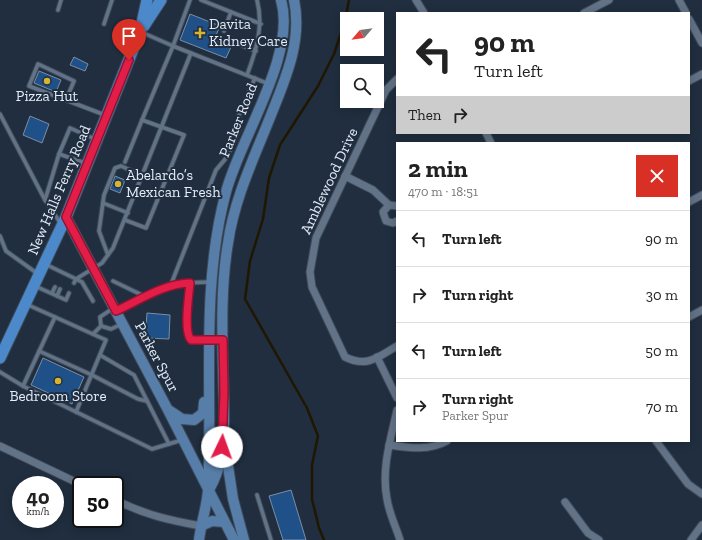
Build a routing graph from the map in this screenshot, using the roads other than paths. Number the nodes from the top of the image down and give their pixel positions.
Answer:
1 (62, 0) edge
2 (112, 0) edge
3 (147, 0) edge
4 (161, 0) edge
5 (190, 0) edge
6 (202, 0) edge
7 (257, 0) edge
8 (281, 0) edge
9 (294, 0) edge
10 (416, 0) edge
11 (609, 0) edge
12 (679, 0) edge
13 (58, 10) dead end
14 (231, 12) junction
15 (423, 12) edge
16 (586, 12) edge
17 (685, 12) edge
18 (690, 21) edge
19 (104, 24) dead end
20 (261, 24) junction
21 (224, 31) dead end
22 (140, 32) junction
23 (230, 41) dead end
24 (702, 43) edge
25 (173, 46) junction
26 (256, 51) junction
27 (191, 53) junction
28 (702, 74) edge
29 (247, 75) junction
30 (255, 78) junction
31 (396, 80) edge
32 (690, 80) edge
33 (269, 84) junction
34 (66, 100) junction
35 (0, 114) edge
36 (106, 116) junction
37 (142, 120) junction
38 (162, 126) junction
39 (96, 140) junction
40 (59, 154) junction
41 (125, 162) dead end
42 (87, 164) junction
43 (143, 176) junction
44 (345, 176) junction
45 (702, 195) edge
46 (44, 200) junction
47 (690, 201) edge
48 (103, 203) junction
49 (389, 204) junction
50 (396, 206) edge
51 (128, 213) junction
52 (125, 220) junction
53 (64, 221) junction
54 (396, 221) edge
55 (0, 236) edge
56 (0, 251) edge
57 (6, 251) junction
58 (108, 255) junction
59 (44, 264) junction
60 (93, 269) junction
61 (39, 274) junction
62 (67, 275) junction
63 (65, 279) dead end
64 (75, 281) junction
65 (113, 281) dead end
66 (211, 282) junction
67 (190, 283) junction
68 (34, 286) junction
69 (170, 286) junction
70 (55, 287) dead end
71 (60, 289) dead end
72 (52, 293) junction
73 (69, 293) dead end
74 (57, 296) junction
75 (146, 297) junction
76 (93, 300) dead end
77 (25, 303) junction
78 (115, 309) junction
79 (702, 310) edge
80 (690, 316) edge
81 (55, 317) junction
82 (122, 323) junction
83 (101, 326) junction
84 (93, 334) junction
85 (210, 340) junction
86 (223, 340) junction
87 (396, 347) edge
88 (39, 351) junction
89 (100, 356) junction
90 (210, 356) junction
91 (377, 357) junction
92 (0, 358) edge
93 (0, 372) edge
94 (92, 375) junction
95 (23, 386) junction
96 (396, 396) edge
97 (147, 401) junction
98 (168, 410) junction
99 (76, 412) junction
100 (396, 415) edge
101 (223, 418) junction
102 (183, 440) junction
103 (446, 442) edge
104 (657, 442) edge
105 (169, 444) junction
106 (390, 445) junction
107 (0, 446) edge
108 (72, 480) edge
109 (208, 491) junction
110 (702, 494) edge
111 (257, 495) dead end
112 (565, 502) dead end
113 (124, 504) edge
114 (224, 522) junction
115 (702, 525) edge
116 (201, 526) junction
117 (199, 540) edge
118 (234, 540) edge
119 (244, 540) edge
120 (271, 540) edge
121 (400, 540) edge
122 (599, 540) edge
123 (691, 540) edge

1 - 13 lane
2 - 19 lane
3 - 22 main road, New Halls Ferry Road
4 - 22 main road, New Halls Ferry Road
5 - 25 lane
6 - 14 lane
7 - 20 lane
8 - 33 main road, Parker Road
9 - 86 main road, Parker Road
10 - 15 street
11 - 16 street
12 - 17 street
14 - 20 lane
14 - 21 lane
18 - 24 street
20 - 26 lane
22 - 25 lane
22 - 36 main road, New Halls Ferry Road
23 - 26 lane
25 - 27 lane
25 - 37 lane
26 - 29 lane
27 - 29 lane
27 - 38 lane
28 - 32 street
29 - 30 lane
30 - 33 lane
30 - 69 lane
31 - 44 street, Amblewood Drive
33 - 66 main road, Parker Road
34 - 34 lane
34 - 36 lane
35 - 46 lane
36 - 39 main road, New Halls Ferry Road
37 - 38 lane
37 - 41 lane
38 - 43 lane
38 - 52 lane
39 - 40 lane
39 - 42 main road, New Halls Ferry Road
40 - 42 lane
40 - 46 lane
42 - 53 main road, New Halls Ferry Road
43 - 48 lane
43 - 51 lane
44 - 49 street
44 - 91 street, Amblewood Drive
45 - 47 street
46 - 53 lane
48 - 51 lane
48 - 58 lane
49 - 50 street
49 - 54 street
51 - 52 lane
52 - 58 lane
53 - 59 main road, New Halls Ferry Road
53 - 60 main road, Parker Spur
55 - 57 lane
56 - 57 lane
57 - 61 lane
58 - 60 lane
59 - 61 main road, New Halls Ferry Road
59 - 62 lane
60 - 64 lane
60 - 78 main road, Parker Spur
61 - 68 main road, New Halls Ferry Road
62 - 63 lane
62 - 64 lane
64 - 76 lane
65 - 75 lane
66 - 67 lane
66 - 85 main road, Parker Road
67 - 69 lane
67 - 85 lane
68 - 72 lane
68 - 77 main road, New Halls Ferry Road
69 - 75 lane
70 - 72 lane
71 - 74 lane
72 - 74 lane
73 - 74 lane
75 - 78 lane
77 - 81 lane
77 - 92 main road, New Halls Ferry Road
78 - 82 main road, Parker Spur
78 - 83 lane
79 - 80 street
81 - 84 lane
81 - 88 lane
82 - 83 lane
82 - 98 main road, Parker Spur
83 - 84 lane
84 - 89 lane
85 - 86 lane
85 - 90 main road, Parker Road
86 - 101 main road, Parker Road
87 - 91 street, Amblewood Drive
88 - 94 lane
88 - 95 lane
89 - 94 lane
89 - 97 lane
90 - 98 main road
90 - 109 main road, Parker Road
91 - 96 street
93 - 95 lane
94 - 97 lane
94 - 99 lane
95 - 99 lane
97 - 105 lane
98 - 102 main road, Parker Spur
99 - 105 lane
100 - 106 street
101 - 109 main road, Parker Road
101 - 119 main road, Parker Road
102 - 105 lane
102 - 109 main road, Parker Spur
103 - 106 street
104 - 110 street
106 - 121 street
107 - 108 street
109 - 114 main road, Parker Road
109 - 116 main road
111 - 120 lane
112 - 122 street
113 - 116 street
114 - 116 main road
114 - 118 main road, Parker Road
115 - 123 street
116 - 117 main road

